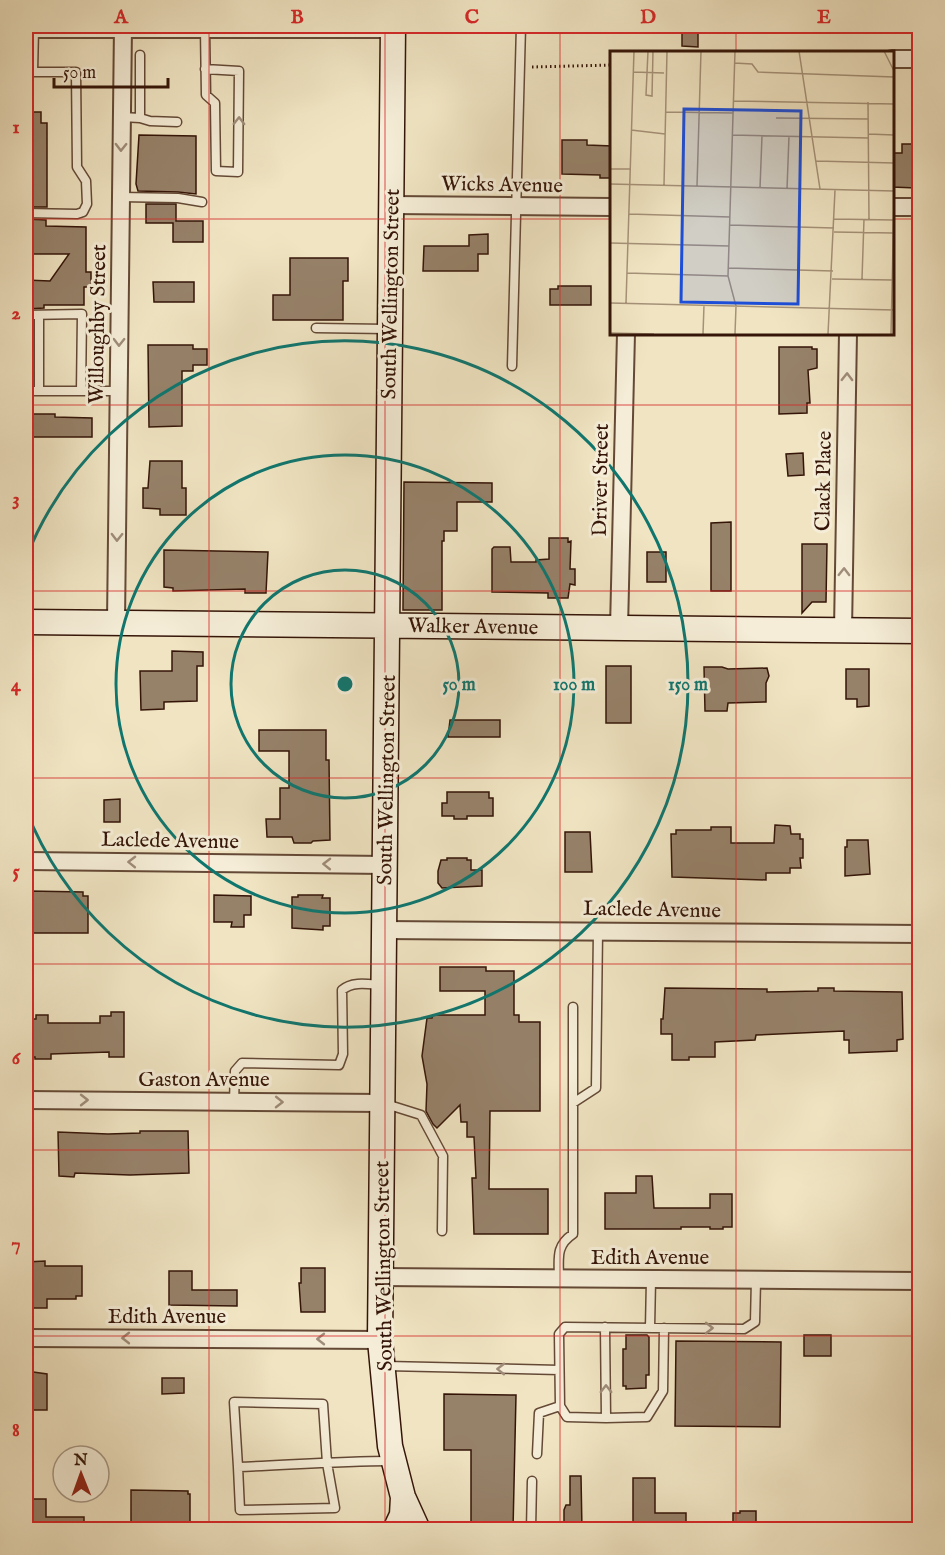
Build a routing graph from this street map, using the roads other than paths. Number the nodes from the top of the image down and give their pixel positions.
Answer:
1 (521, 26) edge
2 (123, 27) edge
3 (393, 27) edge
4 (201, 28) edge
5 (30, 29) edge
6 (140, 55) dead end
7 (920, 59) edge
8 (894, 60) edge
9 (205, 69) junction
10 (29, 72) edge
11 (122, 117) junction
12 (140, 118) junction
13 (177, 122) dead end
14 (121, 197) junction
15 (202, 202) dead end
16 (391, 205) junction
17 (517, 206) junction
18 (610, 207) edge
19 (894, 207) edge
20 (920, 207) edge
21 (26, 213) edge
22 (26, 315) edge
23 (39, 315) junction
24 (316, 328) dead end
25 (390, 330) junction
26 (626, 334) edge
27 (848, 334) edge
28 (512, 366) dead end
29 (26, 391) edge
30 (39, 391) junction
31 (81, 391) junction
32 (118, 391) junction
33 (26, 622) edge
34 (116, 622) junction
35 (387, 625) junction
36 (619, 628) junction
37 (843, 630) junction
38 (920, 631) edge
39 (26, 861) edge
40 (385, 865) junction
41 (384, 930) junction
42 (598, 930) junction
43 (920, 934) edge
44 (384, 985) junction
45 (573, 1007) dead end
46 (26, 1100) edge
47 (234, 1101) junction
48 (573, 1102) junction
49 (382, 1103) junction
50 (442, 1231) dead end
51 (380, 1277) junction
52 (559, 1279) junction
53 (651, 1280) junction
54 (756, 1280) junction
55 (920, 1281) edge
56 (605, 1328) junction
57 (650, 1328) junction
58 (664, 1328) junction
59 (26, 1338) edge
60 (380, 1340) junction
61 (382, 1366) junction
62 (559, 1370) junction
63 (560, 1406) junction
64 (606, 1418) junction
65 (537, 1454) dead end
66 (394, 1461) junction
67 (327, 1463) junction
68 (238, 1467) junction
69 (532, 1481) dead end
70 (402, 1497) junction
71 (395, 1530) edge
72 (418, 1530) edge
73 (531, 1530) edge

1 - 17 lane
2 - 4 street
2 - 5 street
2 - 11 street, Willoughby Street
3 - 4 street
3 - 16 street, South Wellington Street
4 - 9 lane
5 - 10 lane
6 - 12 lane
7 - 8 street
9 -> 9 lane
10 - 21 lane
11 - 12 lane
11 -> 14 street, Willoughby Street
12 - 13 lane
14 - 15 lane
14 -> 32 street, Willoughby Street
16 - 17 street, Wicks Avenue
16 - 25 street, South Wellington Street
17 - 18 street, Wicks Avenue
17 - 28 lane
19 - 20 street
22 - 23 lane
23 - 30 lane
23 - 31 lane
24 - 25 lane
25 - 35 street, South Wellington Street
26 - 36 street, Driver Street
37 -> 27 street, Clack Place
29 - 30 lane
30 - 31 lane
31 - 32 lane
32 -> 34 street, Willoughby Street
33 - 34 street, Walker Avenue
34 - 35 street, Walker Avenue
35 - 36 street, Walker Avenue
35 - 40 street, South Wellington Street
36 - 37 street, Walker Avenue
37 - 38 street, Walker Avenue
40 -> 39 street, Laclede Avenue
40 - 41 street, South Wellington Street
41 - 42 street, Laclede Avenue
41 - 44 street, South Wellington Street
42 - 43 street, Laclede Avenue
42 - 48 lane
44 - 47 lane
44 - 49 street, South Wellington Street
45 - 48 lane
46 -> 47 street, Gaston Avenue
47 -> 49 street, Gaston Avenue
48 - 52 lane
49 - 50 lane
49 - 51 street, South Wellington Street
51 - 52 street, Edith Avenue
51 - 60 street, South Wellington Street
52 - 53 street, Edith Avenue
53 - 54 street, Edith Avenue
53 - 57 lane
54 - 55 street, Edith Avenue
58 -> 54 lane
56 - 57 lane
56 - 62 lane
64 -> 56 lane
57 - 58 lane
58 - 64 lane
60 -> 59 street, Edith Avenue
60 - 61 street, South Wellington Street
62 -> 61 lane
61 - 66 street, South Wellington Street
62 - 63 lane
63 - 64 lane
63 - 65 lane
66 - 67 lane
66 - 70 street, South Wellington Street
67 - 68 lane
67 - 68 lane
67 - 68 lane
69 - 73 lane
70 - 71 street
70 - 72 street, South Wellington Street

